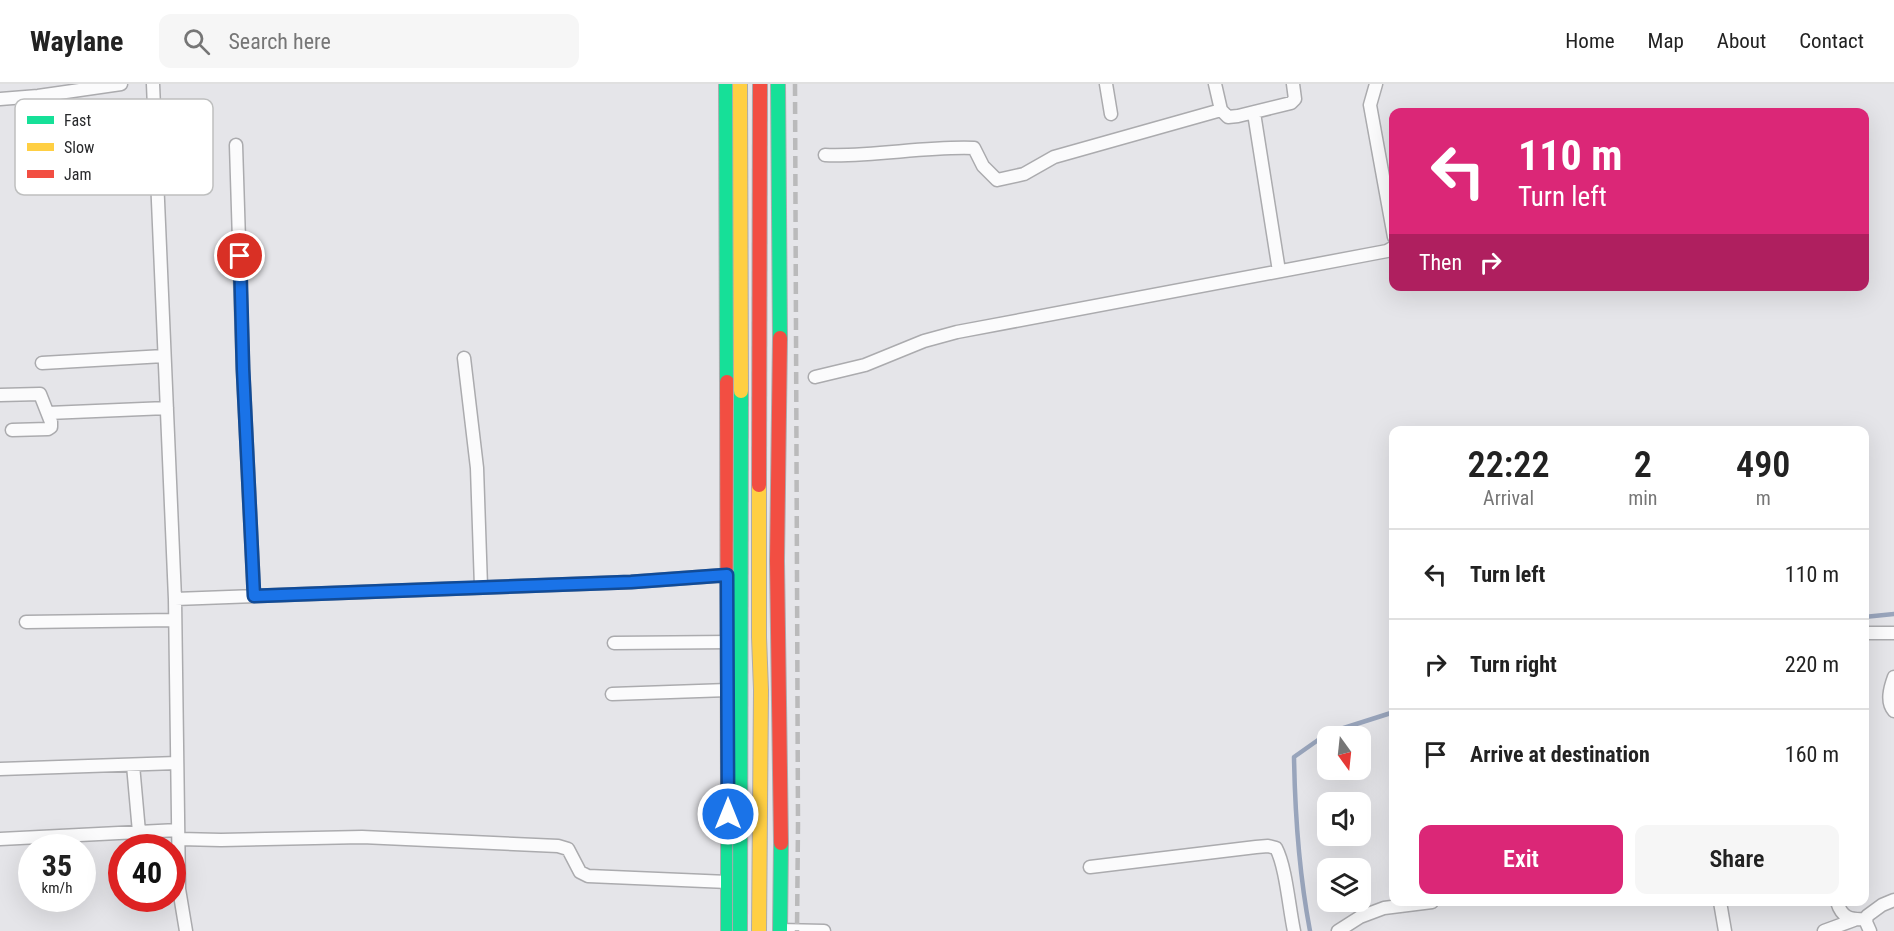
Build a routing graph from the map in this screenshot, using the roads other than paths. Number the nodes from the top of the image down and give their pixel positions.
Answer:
1 (121, 84) edge
2 (153, 84) edge
3 (726, 84) edge
4 (740, 84) edge
5 (760, 84) edge
6 (778, 84) edge
7 (1106, 84) edge
8 (1215, 84) edge
9 (1293, 84) edge
10 (1376, 84) edge
11 (0, 99) edge
12 (154, 99) edge
13 (1221, 110) junction
14 (1254, 113) junction
15 (1111, 114) dead end
16 (236, 145) dead end
17 (825, 155) dead end
18 (158, 195) edge
19 (1389, 210) edge
20 (1389, 249) edge
21 (1279, 271) junction
22 (165, 356) junction
23 (464, 358) dead end
24 (42, 363) dead end
25 (815, 377) dead end
26 (0, 395) edge
27 (167, 408) junction
28 (48, 413) junction
29 (12, 430) dead end
30 (727, 575) junction
31 (481, 588) junction
32 (254, 596) junction
33 (175, 599) junction
34 (175, 621) junction
35 (26, 622) dead end
36 (1869, 633) edge
37 (1894, 633) edge
38 (778, 641) junction
39 (727, 642) junction
40 (614, 643) dead end
41 (1894, 677) edge
42 (728, 690) junction
43 (612, 694) dead end
44 (1894, 711) edge
45 (177, 763) junction
46 (133, 765) junction
47 (0, 769) edge
48 (139, 832) junction
49 (165, 834) edge
50 (178, 834) edge
51 (186, 836) edge
52 (0, 839) edge
53 (578, 840) dead end
54 (568, 849) junction
55 (1090, 867) dead end
56 (728, 882) junction
57 (1894, 900) edge
58 (1400, 906) edge
59 (1721, 906) edge
60 (1839, 906) edge
61 (183, 912) edge
62 (1863, 923) edge
63 (780, 930) edge
64 (186, 931) edge
65 (728, 931) edge
66 (740, 931) edge
67 (759, 931) edge
68 (824, 931) edge
69 (1294, 931) edge
70 (1338, 931) edge
71 (1725, 931) edge
72 (1824, 931) edge

1 - 11 street
2 - 12 street
3 - 30 main road
4 - 66 main road, bridge
5 - 67 main road, bridge
6 - 38 main road
7 - 15 street
8 - 13 street
9 - 14 street
10 - 19 street
13 - 14 street
13 - 17 street
14 - 21 street
16 - 32 street
18 - 22 street
20 - 21 street
21 - 25 street
22 - 24 street
22 - 27 street
23 - 31 street
26 - 28 street
27 - 28 street
27 - 33 street
28 - 29 street
30 - 31 street
30 - 39 main road
31 - 32 street
32 - 33 street
33 - 34 street
34 - 35 street
34 - 45 street
36 - 37 street
38 - 39 street
38 - 63 main road
39 - 40 street
39 - 42 main road
41 - 44 street
42 - 43 street
42 - 56 main road
45 - 46 street
45 - 50 street
46 - 47 street
46 - 48 street
48 - 49 street
48 - 52 street
51 - 54 street
53 - 54 street
54 - 56 street
55 - 69 street
56 - 65 main road
57 - 62 street
58 - 70 street
59 - 71 street
60 - 62 street
61 - 64 street
62 - 72 street
63 - 68 street

